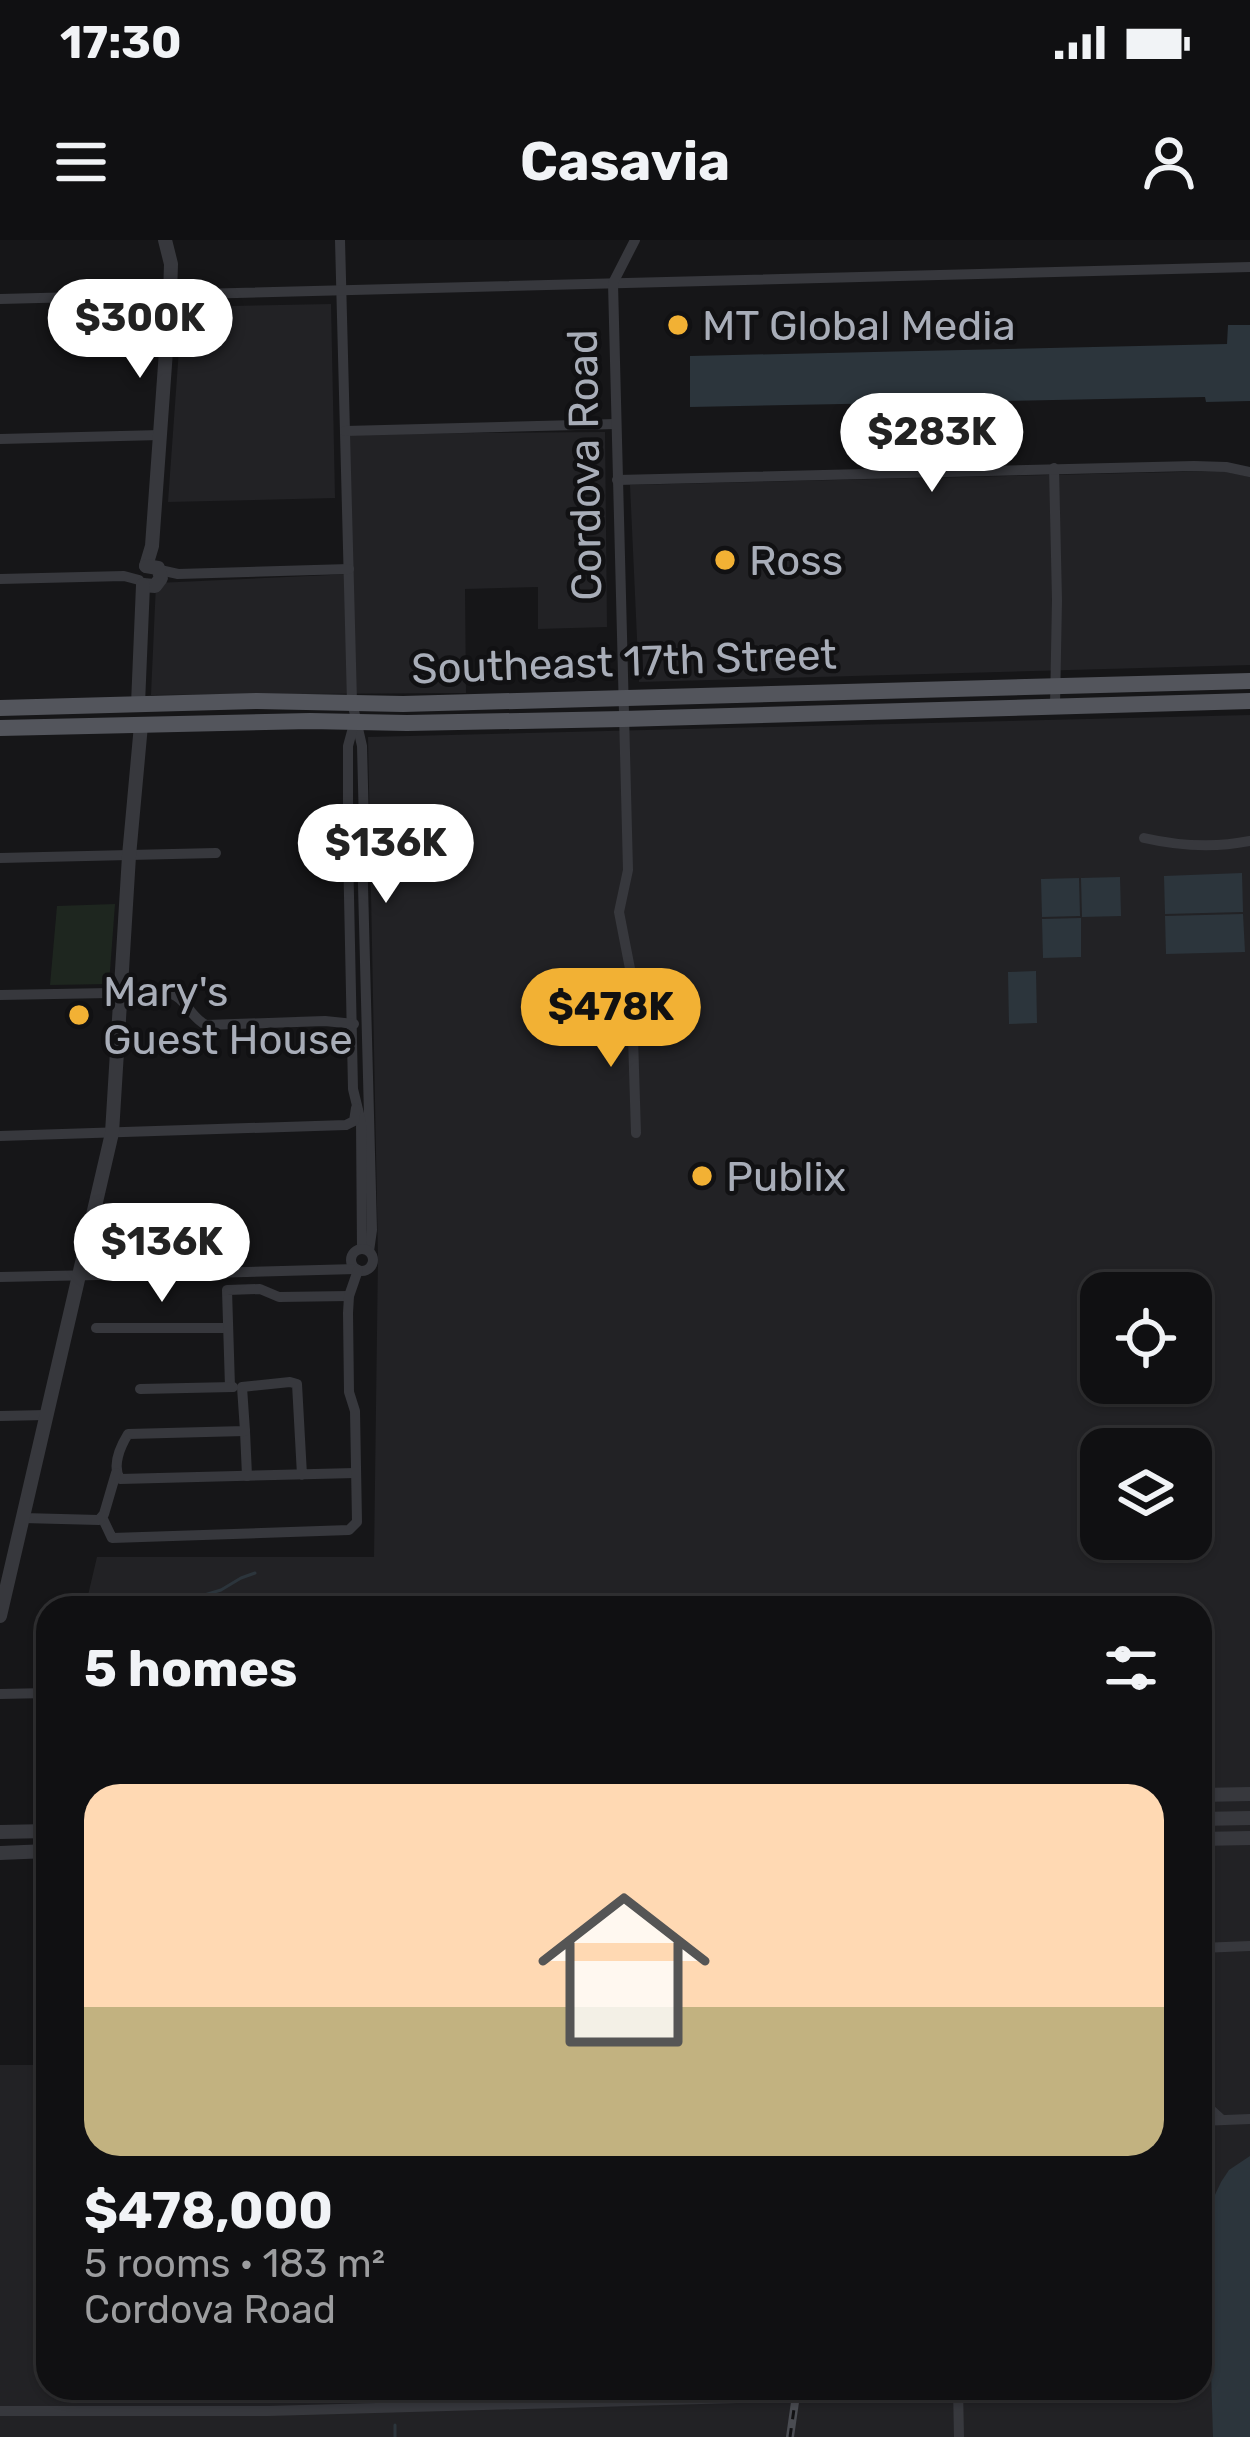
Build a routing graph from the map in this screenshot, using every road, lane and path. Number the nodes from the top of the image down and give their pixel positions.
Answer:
1 (165, 240) edge
2 (340, 240) edge
3 (635, 240) edge
4 (1250, 267) edge
5 (613, 284) junction
6 (341, 290) junction
7 (170, 295) junction
8 (0, 299) edge
9 (616, 424) junction
10 (345, 430) junction
11 (161, 435) junction
12 (0, 439) edge
13 (1054, 468) junction
14 (1250, 472) edge
15 (617, 480) junction
16 (349, 569) junction
17 (147, 575) junction
18 (0, 579) edge
19 (1250, 681) edge
20 (1056, 686) junction
21 (808, 692) junction
22 (838, 692) junction
23 (622, 698) junction
24 (1250, 701) edge
25 (143, 704) junction
26 (172, 704) junction
27 (1054, 706) junction
28 (0, 708) edge
29 (354, 711) junction
30 (803, 714) junction
31 (776, 715) junction
32 (623, 719) junction
33 (141, 724) junction
34 (0, 728) edge
35 (1144, 838) dead end
36 (1250, 841) edge
37 (216, 853) dead end
38 (129, 856) junction
39 (0, 858) edge
40 (632, 979) junction
41 (120, 993) junction
42 (0, 995) edge
43 (632, 1005) junction
44 (359, 1025) junction
45 (357, 1100) junction
46 (637, 1132) dead end
47 (112, 1133) junction
48 (0, 1136) edge
49 (365, 1250) junction
50 (357, 1270) junction
51 (80, 1276) junction
52 (0, 1277) edge
53 (349, 1296) junction
54 (95, 1328) dead end
55 (228, 1328) junction
56 (236, 1387) junction
57 (140, 1389) dead end
58 (46, 1415) junction
59 (0, 1416) edge
60 (245, 1431) junction
61 (116, 1472) junction
62 (356, 1473) junction
63 (302, 1474) junction
64 (247, 1476) junction
65 (102, 1517) junction
66 (23, 1518) junction
67 (7, 1555) edge
68 (0, 1616) edge
69 (0, 1694) edge
70 (36, 1694) edge
71 (1250, 1794) edge
72 (1212, 1795) edge
73 (1212, 1818) edge
74 (1223, 1818) junction
75 (1250, 1818) edge
76 (36, 1832) edge
77 (0, 1835) edge
78 (1212, 1838) edge
79 (1224, 1838) junction
80 (1250, 1838) edge
81 (36, 1852) edge
82 (0, 1853) edge
83 (1250, 1946) edge
84 (1212, 1948) edge
85 (1212, 2111) edge
86 (1250, 2119) edge
87 (1212, 2120) edge
88 (1222, 2120) junction
89 (629, 2400) edge
90 (958, 2400) edge
91 (0, 2411) edge
92 (959, 2437) edge

1 - 7 street
2 - 6 street
3 - 5 street, Cordova Road
4 - 5 street
5 - 6 street
5 - 9 street, Cordova Road
6 - 7 street
6 - 10 street
7 - 8 street
7 - 11 street
9 - 10 street
9 - 15 street, Cordova Road
10 - 16 street
11 - 12 street
11 - 17 street
13 - 14 street
13 - 15 street
13 - 20 street
15 - 23 street, Cordova Road
16 - 17 street
16 - 29 street
17 - 18 street
17 - 25 street
19 - 20 main road, Southeast 17th Street
20 - 22 main road, Southeast 17th Street
20 - 27 street
21 - 22 main road, Southeast 17th Street
21 - 23 main road, Southeast 17th Street
21 - 31 main road
22 - 30 main road
23 - 29 main road, Southeast 17th Street
23 - 32 street, Cordova Road
24 - 27 main road, Southeast 17th Street
25 - 26 main road, Southeast 17th Street
25 - 28 main road, Southeast 17th Street
26 - 29 main road, Southeast 17th Street
26 - 33 main road
27 - 30 main road, Southeast 17th Street
29 - 32 main road, Southeast 17th Street
29 - 33 main road, Southeast 17th Street
29 - 44 street
30 - 31 main road, Southeast 17th Street
31 - 32 main road, Southeast 17th Street
32 - 40 street, Cordova Road
33 - 34 main road, Southeast 17th Street
33 - 38 street
35 - 36 street
37 - 38 street
38 - 39 street
38 - 41 street
40 - 43 street
40 - 43 street
41 - 42 street
41 - 44 street
41 - 47 street
43 - 46 street
44 - 45 street
44 - 49 street
45 - 47 street
45 - 49 street
47 - 48 street
47 - 51 street
49 - 50 street
50 - 51 street
50 - 53 street
51 - 52 street
51 - 58 street
53 - 55 street
53 - 62 street
54 - 55 street
55 - 56 street
56 - 57 street
56 - 60 street
56 - 63 street
58 - 59 street
58 - 66 street
60 - 61 street
60 - 64 street
61 - 64 street
61 - 65 street
62 - 63 street
62 - 65 street
63 - 64 street
65 - 66 street
66 - 67 street
67 - 68 street
69 - 70 street
71 - 72 street
73 - 74 street
74 - 75 street
74 - 79 street
76 - 77 street
78 - 79 street
79 - 80 street
81 - 82 street
83 - 84 street
85 - 88 street
86 - 88 street
87 - 88 street
89 - 91 street
90 - 92 street

